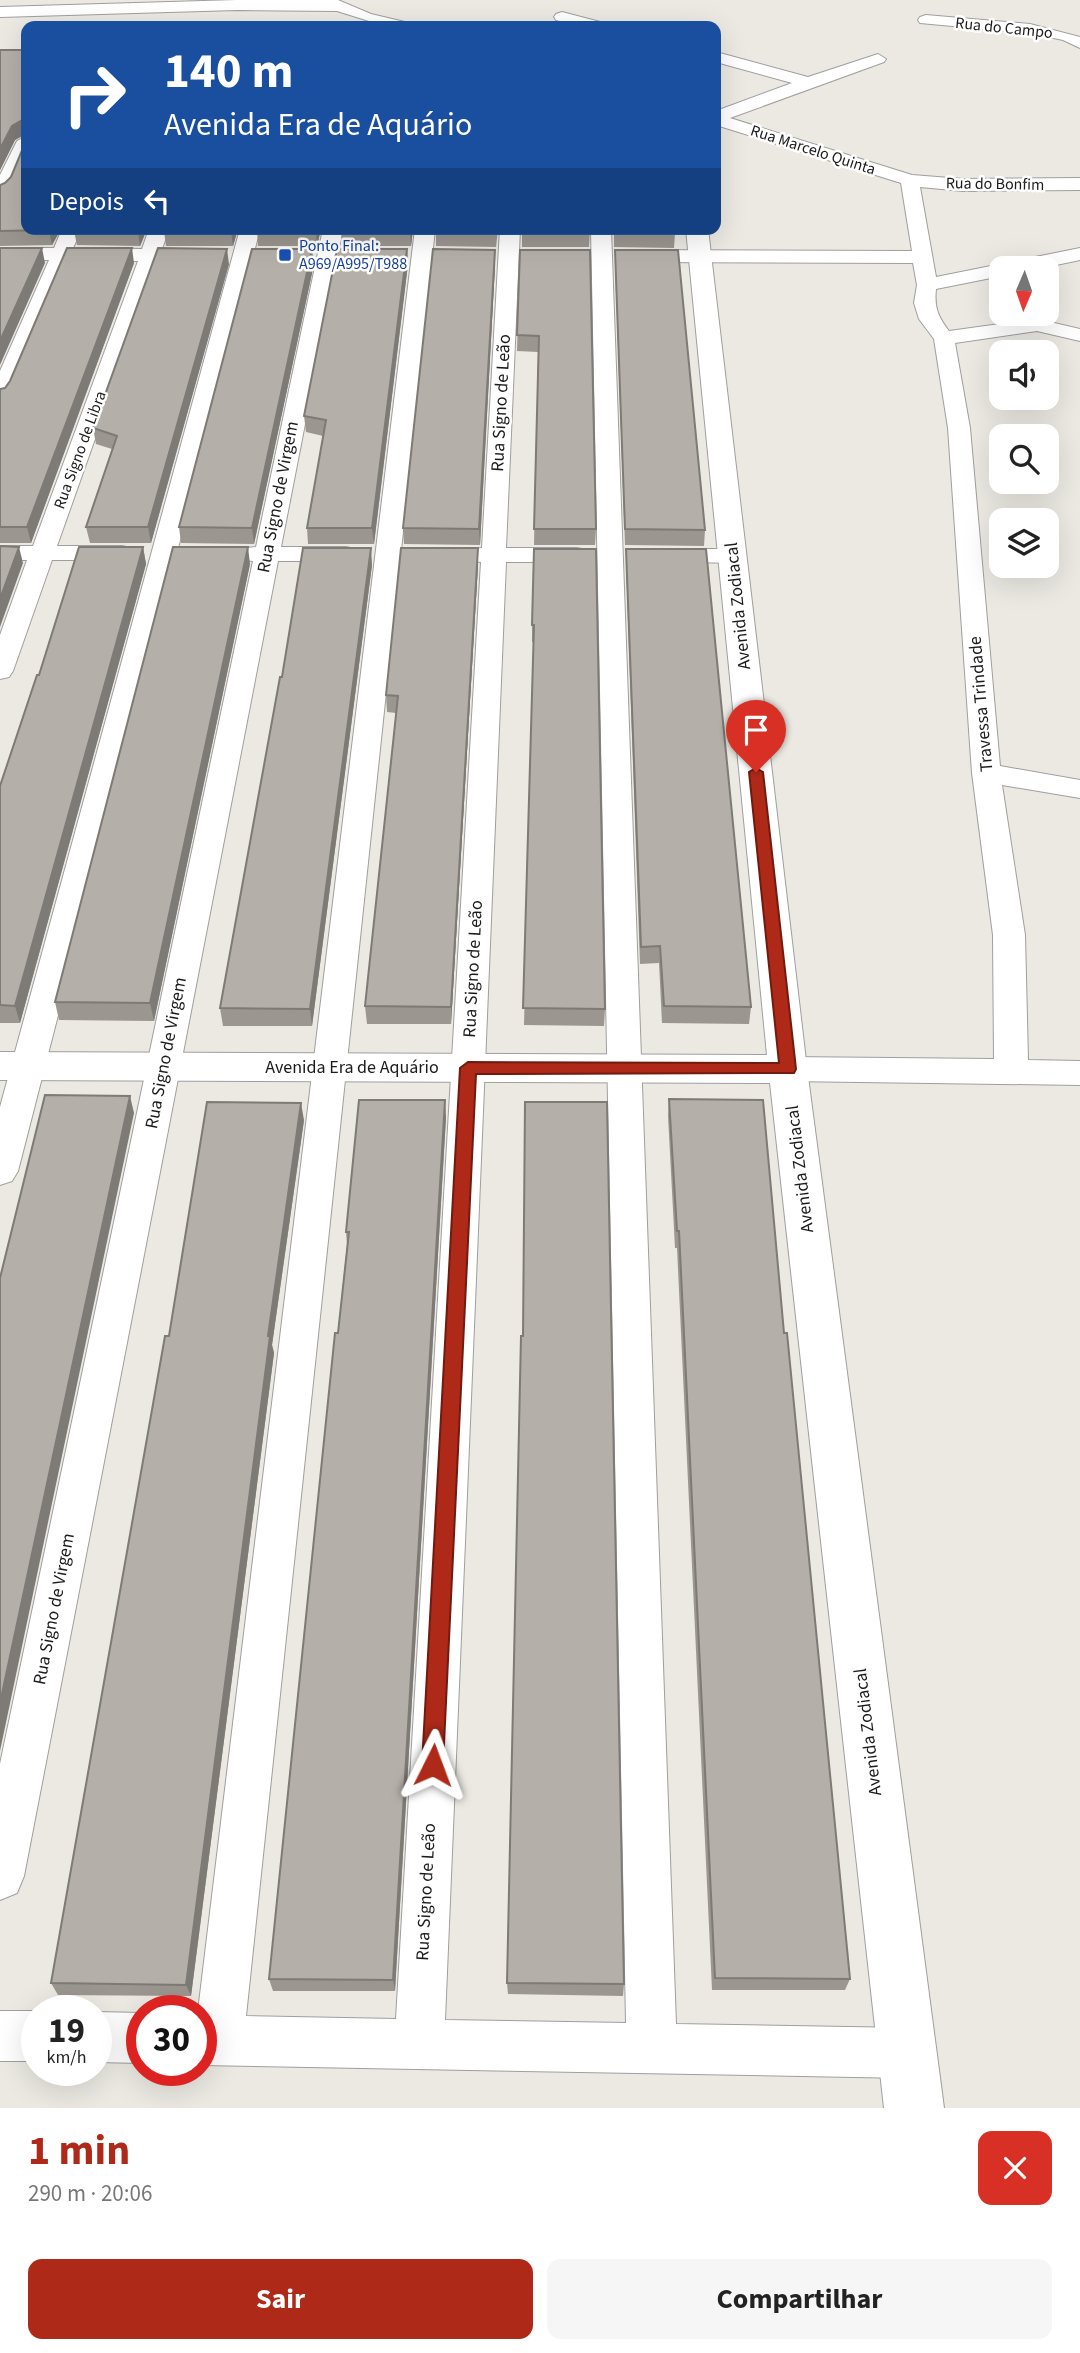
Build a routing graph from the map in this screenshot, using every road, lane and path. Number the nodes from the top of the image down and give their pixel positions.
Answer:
1 (332, 3) edge
2 (0, 12) edge
3 (562, 17) dead end
4 (926, 20) dead end
5 (382, 21) edge
6 (578, 21) edge
7 (1080, 43) edge
8 (721, 58) edge
9 (878, 59) dead end
10 (808, 82) junction
11 (721, 116) edge
12 (721, 120) edge
13 (21, 152) edge
14 (910, 180) junction
15 (1080, 184) edge
16 (0, 193) edge
17 (69, 235) edge
18 (157, 235) edge
19 (699, 243) edge
20 (253, 247) edge
21 (597, 247) edge
22 (327, 249) edge
23 (426, 249) edge
24 (506, 249) edge
25 (0, 254) edge
26 (1080, 254) edge
27 (61, 255) junction
28 (150, 255) junction
29 (923, 257) junction
30 (1059, 258) edge
31 (989, 272) edge
32 (927, 285) junction
33 (1080, 335) edge
34 (944, 338) junction
35 (0, 396) edge
36 (0, 553) edge
37 (43, 553) junction
38 (177, 554) junction
39 (228, 554) edge
40 (267, 554) junction
41 (402, 555) junction
42 (454, 555) edge
43 (494, 555) junction
44 (610, 556) junction
45 (733, 556) junction
46 (0, 671) edge
47 (986, 773) junction
48 (1080, 789) edge
49 (14, 1066) edge
50 (164, 1066) junction
51 (330, 1067) junction
52 (468, 1068) junction
53 (624, 1069) junction
54 (788, 1069) junction
55 (1011, 1071) junction
56 (1080, 1073) edge
57 (0, 1171) edge
58 (0, 1876) edge
59 (216, 1995) edge
60 (0, 2036) edge
61 (21, 2036) edge
62 (217, 2040) edge
63 (419, 2044) junction
64 (652, 2048) junction
65 (907, 2053) junction
66 (914, 2108) edge

1 - 2 street
1 - 5 street
3 - 6 street
4 - 7 street, Rua do Campo
8 - 10 street
9 - 10 street
10 - 11 street
12 - 14 street, Rua Marcelo Quinta
13 - 16 street
14 - 15 street, Rua do Bonfim
14 - 29 street, Travessa Trindade
17 - 27 street
18 - 28 street, Rua Signo de Libra
19 - 21 street
19 - 29 street
19 - 45 street, Avenida Zodiacal
20 - 28 street
20 - 38 street
21 - 44 street
22 - 40 street, Rua Signo de Virgem
23 - 41 street
24 - 43 street, Rua Signo de Leão
25 - 27 street
26 - 30 street
27 - 28 street
27 - 35 street
28 - 37 street, Rua Signo de Libra
29 - 32 street, Travessa Trindade
31 - 32 street
32 - 34 street, Travessa Trindade
33 - 34 street
34 - 47 street, Travessa Trindade
36 - 37 street
37 - 38 street
37 - 46 street, Rua Signo de Libra
38 - 49 street
39 - 40 street
40 - 41 street
40 - 50 street, Rua Signo de Virgem
41 - 51 street
42 - 43 street
43 - 44 street
43 - 52 street, Rua Signo de Leão
44 - 45 street
44 - 53 street
45 - 54 street, Avenida Zodiacal
47 - 48 street
47 - 55 street, Travessa Trindade
49 - 50 street, Avenida Era de Aquário
49 - 57 street
50 - 51 street, Avenida Era de Aquário
50 - 58 street, Rua Signo de Virgem
51 - 52 street, Avenida Era de Aquário
51 - 59 street
52 - 53 street, Avenida Era de Aquário
52 - 63 street, Rua Signo de Leão
53 - 54 street, Avenida Era de Aquário
53 - 64 street
54 - 55 street
54 - 65 street, Avenida Zodiacal
55 - 56 street
60 - 61 street
62 - 63 street
63 - 64 street
64 - 65 street
65 - 66 street, Avenida Zodiacal

